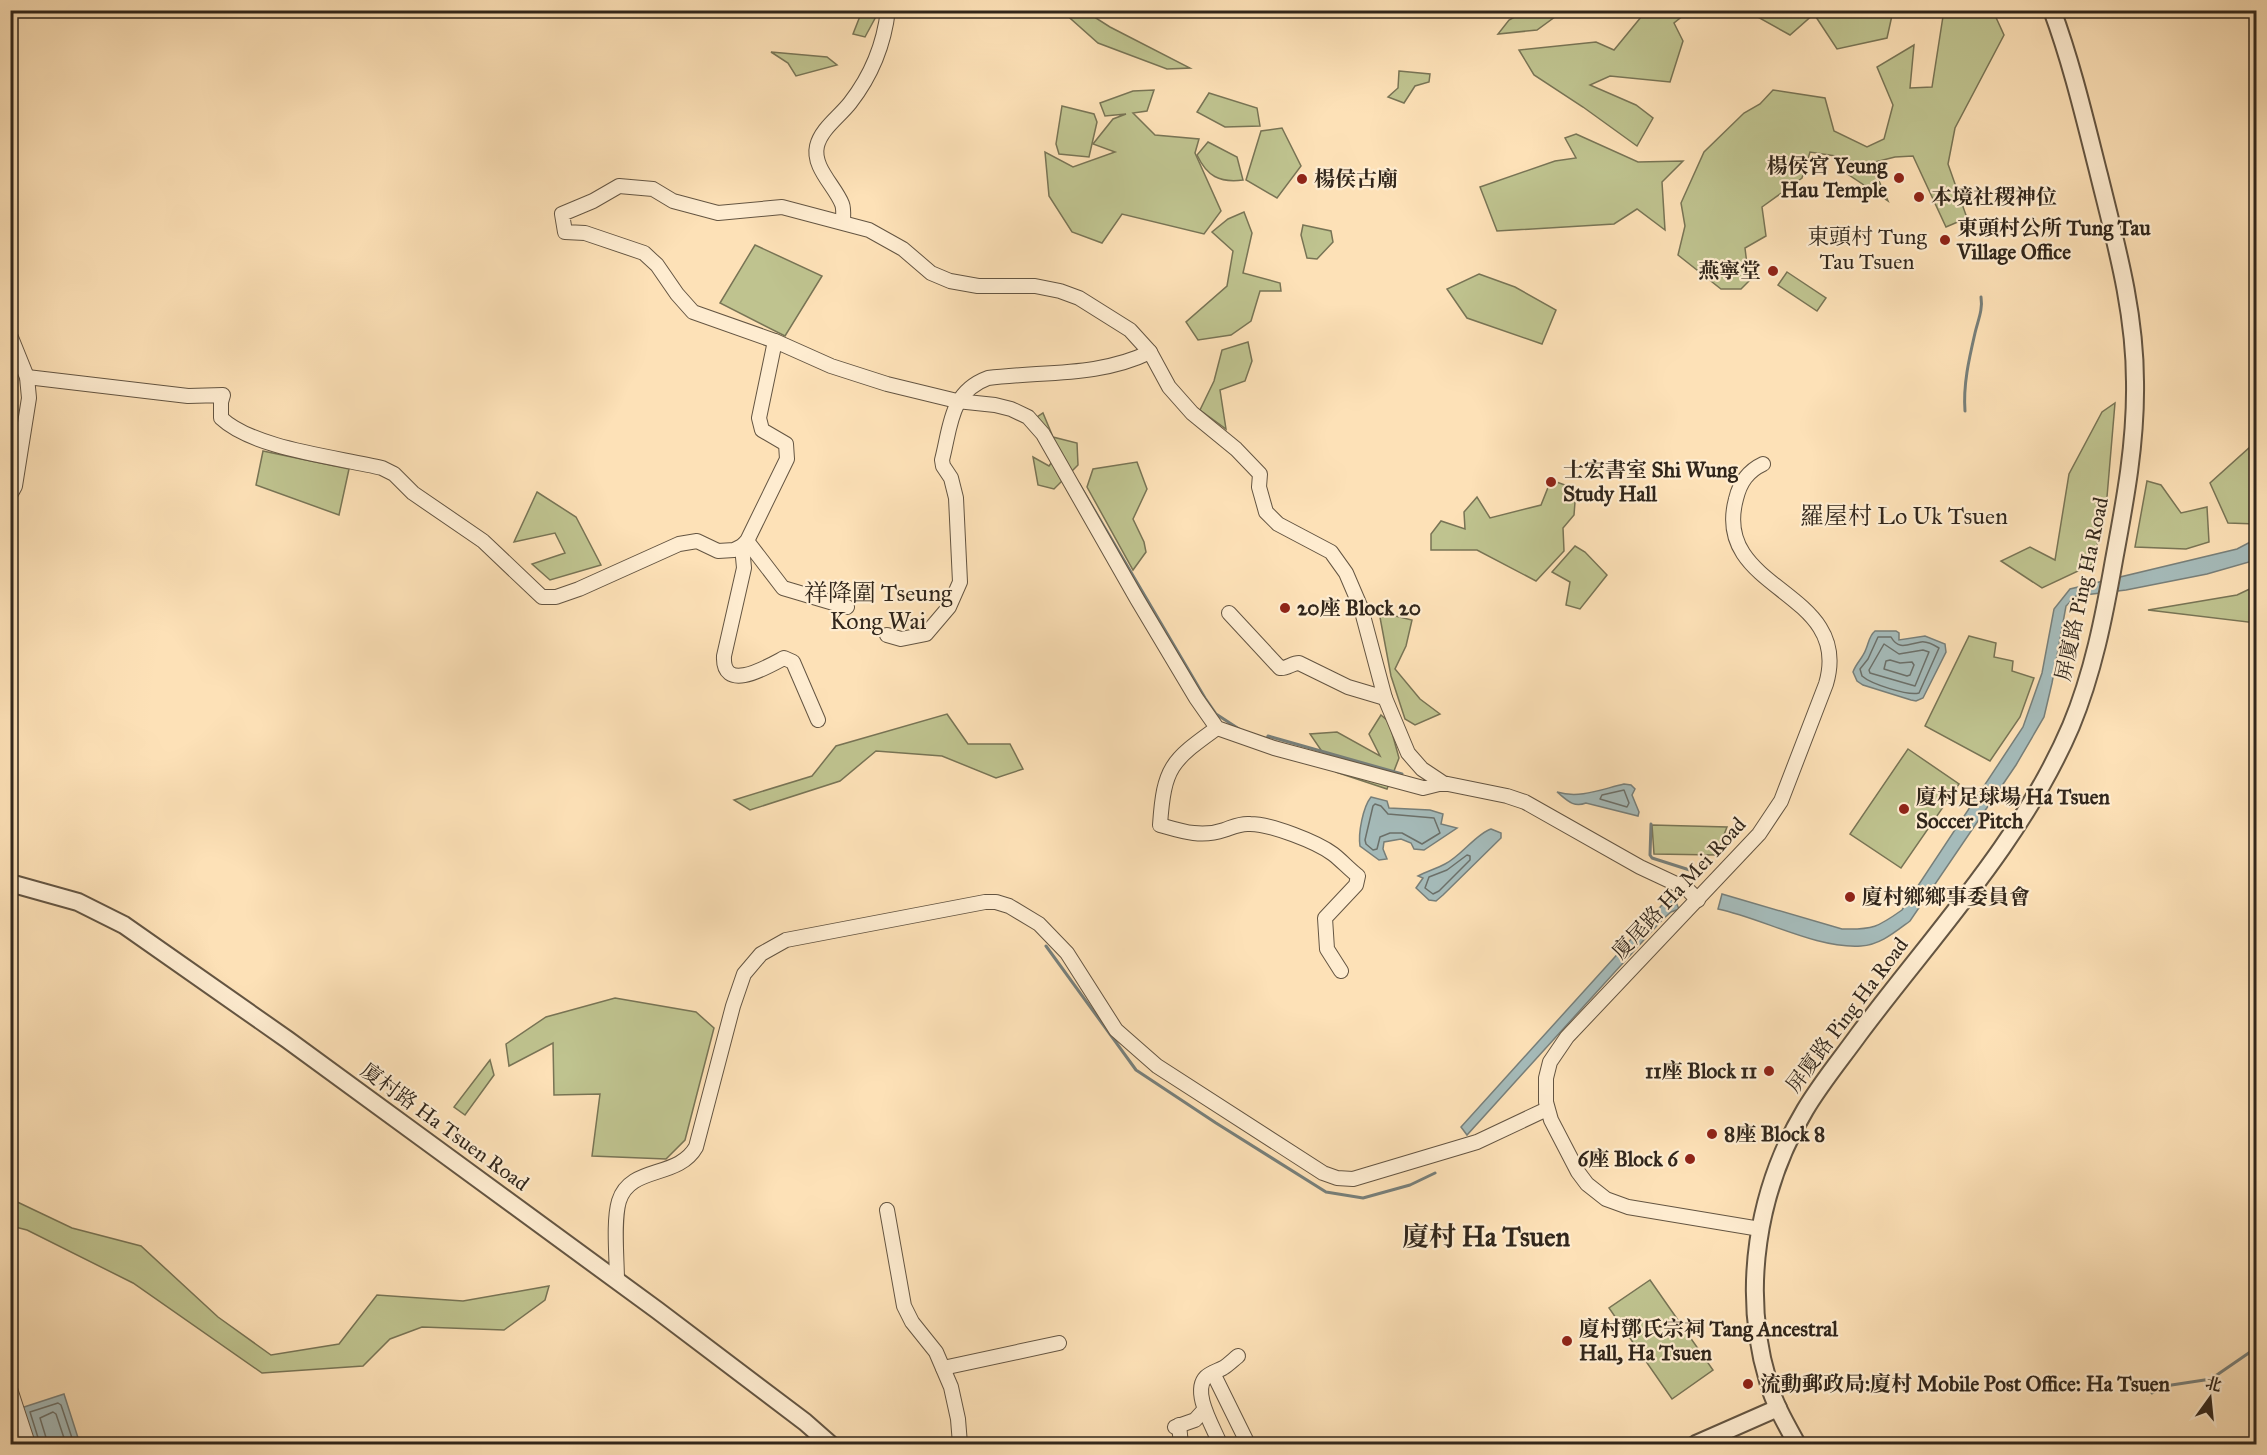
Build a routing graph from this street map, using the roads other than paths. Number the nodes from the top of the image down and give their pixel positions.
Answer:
1 (888, 10) edge
2 (2052, 10) edge
3 (843, 222) junction
4 (10, 335) edge
5 (775, 341) junction
6 (1150, 352) junction
7 (27, 377) junction
8 (957, 401) junction
9 (1763, 464) dead end
10 (10, 495) edge
11 (744, 543) junction
12 (847, 607) dead end
13 (1229, 613) dead end
14 (887, 635) dead end
15 (1385, 698) junction
16 (818, 720) dead end
17 (1217, 728) junction
18 (1443, 783) junction
19 (10, 883) edge
20 (1698, 900) junction
21 (1341, 971) dead end
22 (1547, 1109) junction
23 (887, 1210) dead end
24 (1760, 1229) junction
25 (616, 1281) junction
26 (1059, 1343) dead end
27 (1238, 1356) dead end
28 (943, 1368) junction
29 (1213, 1373) junction
30 (10, 1389) edge
31 (1778, 1408) junction
32 (1204, 1410) junction
33 (28, 1444) edge
34 (830, 1444) edge
35 (960, 1444) edge
36 (1181, 1444) edge
37 (1220, 1444) edge
38 (1248, 1444) edge
39 (1696, 1444) edge
40 (1797, 1444) edge

1 - 3 street
2 - 24 street, 屏廈路 Ping Ha Road
3 - 5 street
3 - 6 street
4 - 7 street
5 - 8 street
5 - 11 street
6 - 8 street
6 - 15 street
7 - 10 street
7 - 11 street
8 - 14 street
8 - 17 street
9 - 20 street, 廈尾路 Ha Mei Road
11 - 12 street
11 - 16 street
13 - 15 street
15 - 18 street
17 - 18 street
17 - 21 street
18 - 20 street
19 - 25 street, 廈村路 Ha Tsuen Road
20 - 22 street, 廈尾路 Ha Mei Road
22 - 24 street, 廈尾路 Ha Mei Road
22 - 25 street
23 - 28 street
24 - 31 street, 屏廈路 Ping Ha Road
25 - 34 street, 廈村路 Ha Tsuen Road
26 - 28 street
27 - 29 street
28 - 35 street
29 - 32 street
29 - 38 street
30 - 33 street
31 - 39 street
31 - 40 street, 屏廈路 Ping Ha Road
32 - 36 street
32 - 37 street

